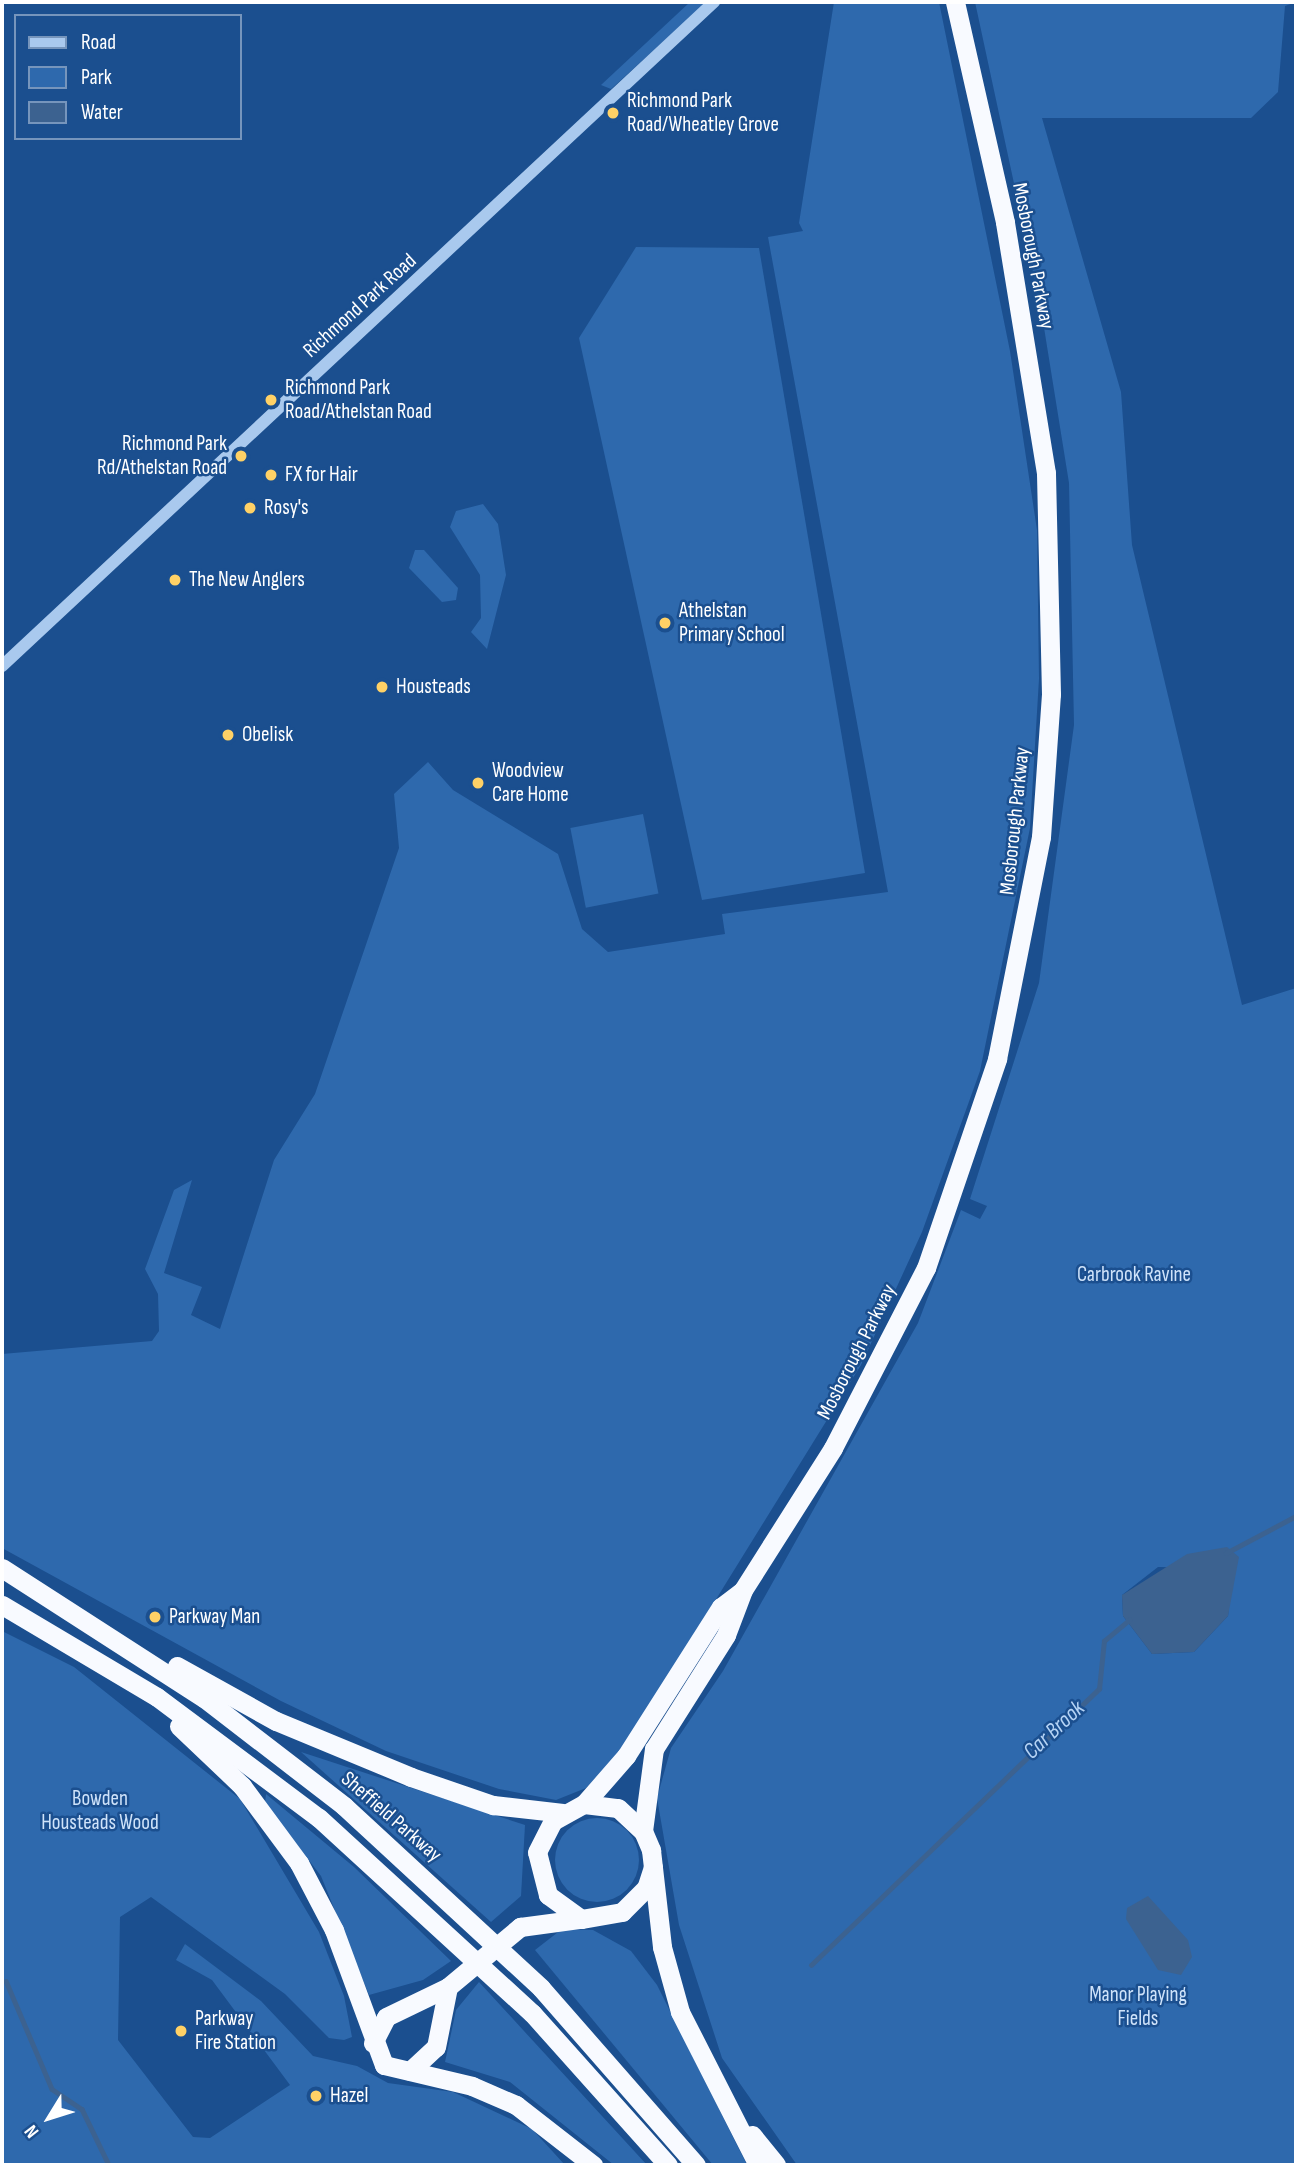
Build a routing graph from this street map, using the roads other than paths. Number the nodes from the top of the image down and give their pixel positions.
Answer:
1 (714, 2) edge
2 (954, 2) edge
3 (2, 666) edge
4 (2, 1568) edge
5 (39, 1587) junction
6 (743, 1590) junction
7 (2, 1605) edge
8 (33, 1622) junction
9 (584, 1804) junction
10 (563, 1813) junction
11 (643, 1830) junction
12 (653, 1867) junction
13 (544, 1888) junction
14 (581, 1919) junction
15 (520, 1927) junction
16 (448, 1987) junction
17 (373, 2042) junction
18 (410, 2071) junction
19 (734, 2112) junction
20 (593, 2165) edge
21 (668, 2165) edge
22 (696, 2165) edge
23 (758, 2165) edge
24 (776, 2165) edge

1 - 3 street, Richmond Park Road
2 - 6 highway, Mosborough Parkway
4 - 5 highway, Sheffield Parkway
5 - 10 highway
5 - 22 highway, Sheffield Parkway
6 - 9 highway, Mosborough Parkway
6 - 11 highway, Mosborough Parkway
7 - 8 highway
8 - 17 highway
8 - 21 highway
9 - 10 highway
9 - 11 highway
10 - 13 highway
11 - 12 highway
12 - 14 highway
12 - 19 highway
13 - 14 highway
13 - 15 highway
14 - 15 highway
15 - 16 highway, bridge
16 - 17 highway
16 - 18 highway
17 - 18 highway
18 - 20 highway
19 - 23 highway
19 - 24 highway

